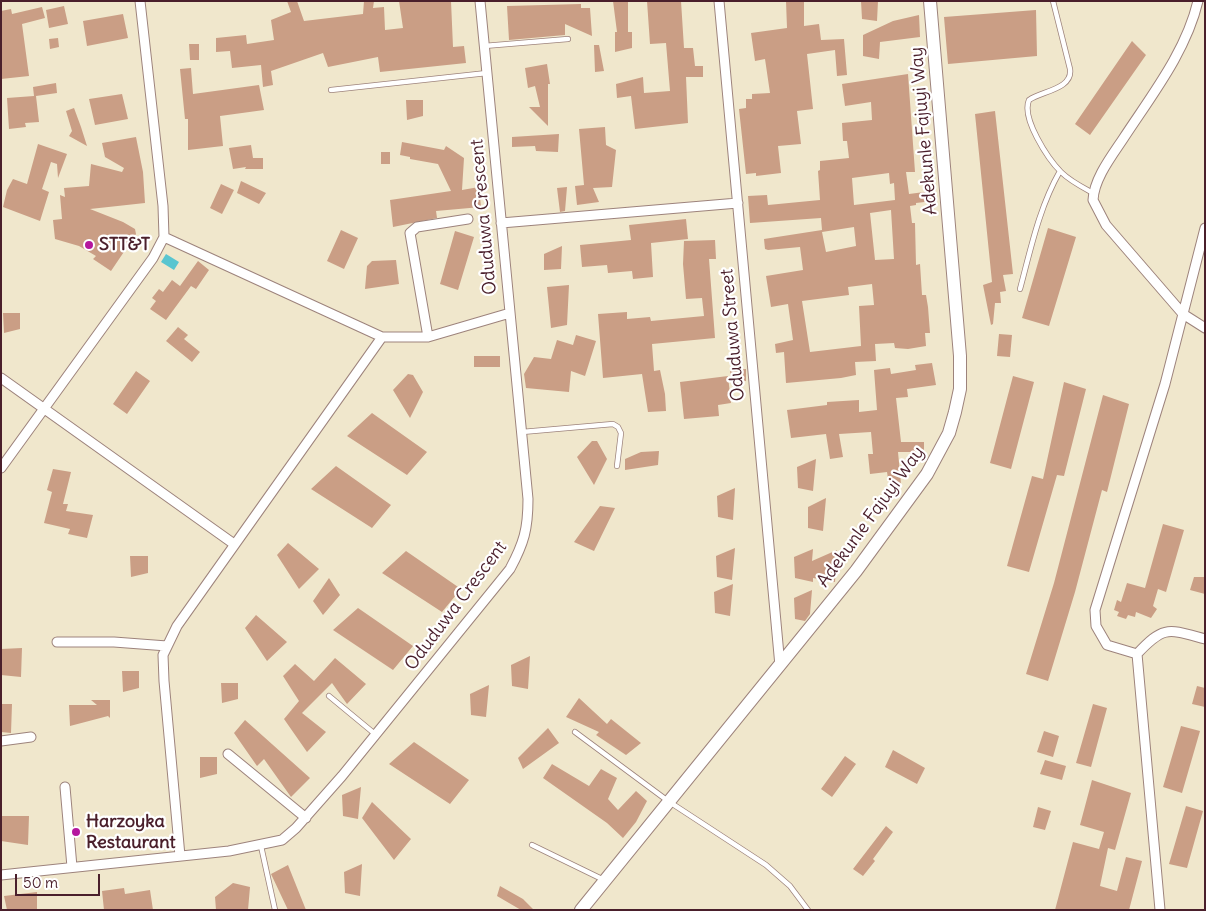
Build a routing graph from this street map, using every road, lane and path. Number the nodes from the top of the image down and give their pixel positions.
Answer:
1 (140, 1) edge
2 (480, 1) edge
3 (719, 1) edge
4 (930, 1) edge
5 (1053, 1) edge
6 (1198, 1) edge
7 (568, 40) dead end
8 (484, 46) junction
9 (487, 73) junction
10 (331, 90) dead end
11 (1060, 172) junction
12 (1093, 193) junction
13 (738, 202) junction
14 (468, 220) dead end
15 (501, 223) junction
16 (1205, 228) edge
17 (164, 237) junction
18 (1020, 289) dead end
19 (510, 313) junction
20 (1183, 314) junction
21 (1205, 328) edge
22 (382, 337) junction
23 (428, 337) junction
24 (1, 378) edge
25 (45, 410) junction
26 (522, 432) junction
27 (616, 466) dead end
28 (1, 468) edge
29 (234, 544) junction
30 (1205, 639) edge
31 (57, 642) dead end
32 (167, 646) junction
33 (1137, 654) junction
34 (780, 666) junction
35 (329, 696) dead end
36 (575, 732) dead end
37 (376, 735) junction
38 (31, 737) dead end
39 (1, 741) edge
40 (228, 754) dead end
41 (65, 787) dead end
42 (668, 801) junction
43 (306, 818) junction
44 (532, 844) dead end
45 (261, 846) junction
46 (180, 856) junction
47 (72, 867) junction
48 (1, 875) edge
49 (605, 880) junction
50 (276, 910) edge
51 (581, 910) edge
52 (808, 910) edge
53 (1160, 910) edge

1 - 17 street
2 - 8 street, Oduduwa Crescent
3 - 13 street, Oduduwa Street
4 - 34 street, Adekunle Fajuyi Way
5 - 11 lane
6 - 12 street
7 - 8 lane
8 - 9 street, Oduduwa Crescent
9 - 10 lane
9 - 15 street, Oduduwa Crescent
11 - 12 lane
11 - 18 lane
12 - 20 street
13 - 15 street
13 - 34 street, Oduduwa Street
14 - 23 street
15 - 19 street, Oduduwa Crescent
16 - 20 street
17 - 22 street
17 - 25 street
19 - 23 street
19 - 26 street, Oduduwa Crescent
20 - 21 street
20 - 33 street
22 - 23 street
22 - 29 street
24 - 25 street
25 - 28 street
25 - 29 street
26 - 27 lane
26 - 37 street, Oduduwa Crescent
29 - 32 street
30 - 33 street
31 - 32 street
32 - 46 street
33 - 53 street
34 - 42 street, Adekunle Fajuyi Way
35 - 37 lane
36 - 42 lane
37 - 43 street, Oduduwa Crescent
38 - 39 street
40 - 43 street
41 - 47 street
42 - 49 street, Adekunle Fajuyi Way
42 - 52 lane
43 - 45 street, Oduduwa Crescent
44 - 49 lane
45 - 46 street, Oduduwa Crescent
45 - 50 lane
46 - 47 street, Oduduwa Crescent
47 - 48 street, Oduduwa Crescent
49 - 51 street, Adekunle Fajuyi Way

